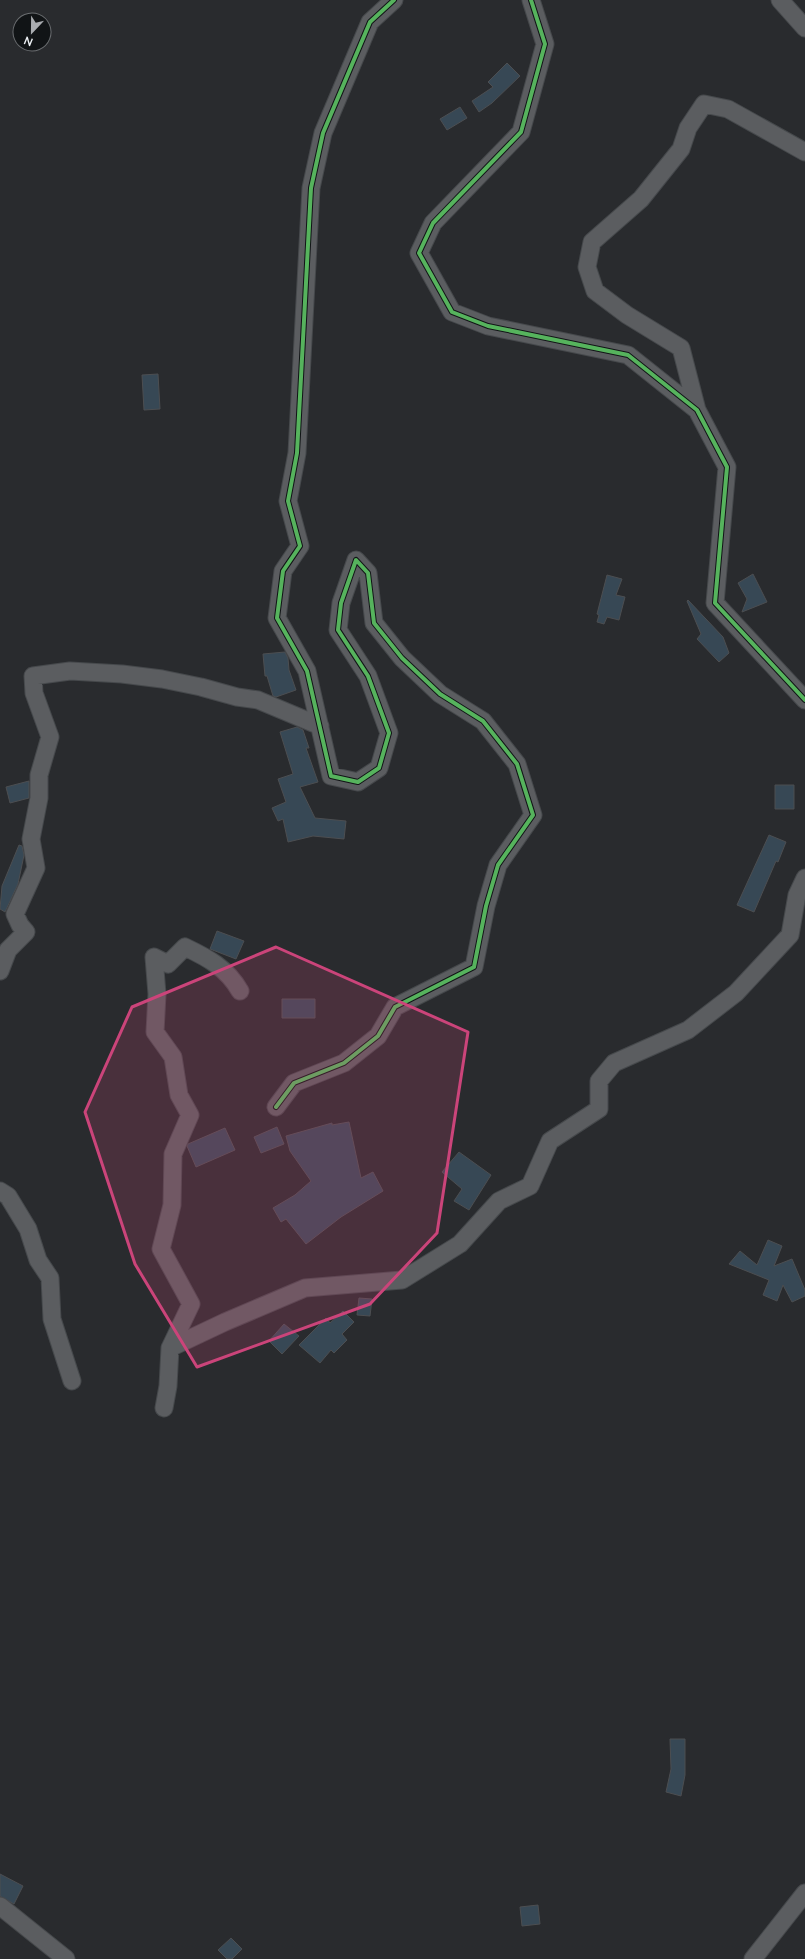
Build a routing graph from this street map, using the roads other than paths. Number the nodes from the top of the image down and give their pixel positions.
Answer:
1 (394, 0) edge
2 (531, 0) edge
3 (780, 0) edge
4 (805, 28) edge
5 (805, 152) edge
6 (697, 410) junction
7 (805, 700) edge
8 (320, 726) junction
9 (805, 878) edge
10 (0, 971) edge
11 (240, 991) dead end
12 (276, 1107) dead end
13 (0, 1191) edge
14 (170, 1348) junction
15 (72, 1381) dead end
16 (164, 1408) dead end
17 (805, 1893) edge
18 (0, 1906) edge
19 (66, 1959) edge
20 (753, 1959) edge

1 - 8 street
2 - 6 street
3 - 4 street
5 - 6 street
6 - 7 street
8 - 10 street
8 - 12 street
9 - 14 street
11 - 14 street
13 - 15 street
14 - 16 street
17 - 20 street
18 - 19 street

